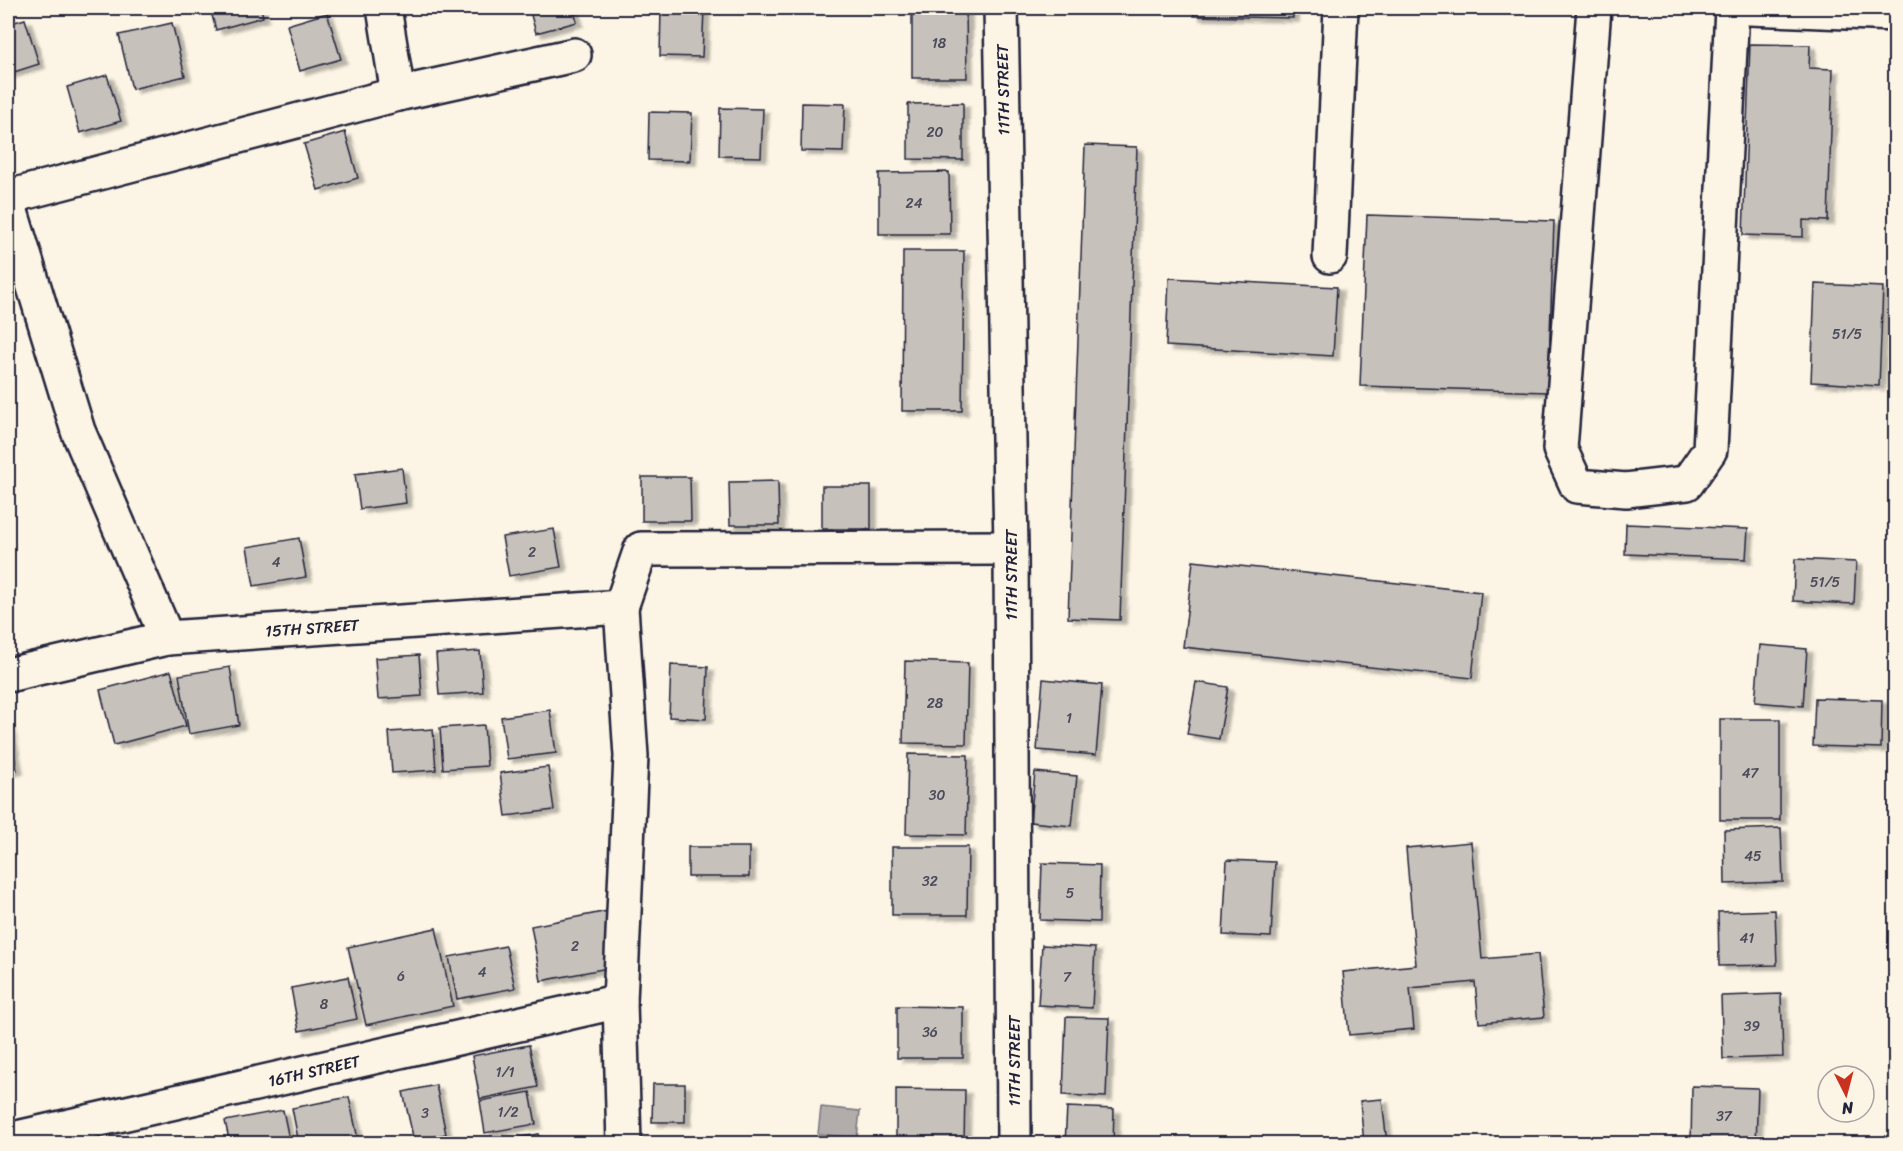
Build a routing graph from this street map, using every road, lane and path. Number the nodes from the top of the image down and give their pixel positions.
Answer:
1 (384, 8) edge
2 (1001, 8) edge
3 (1341, 8) edge
4 (1594, 8) edge
5 (1732, 8) edge
6 (1749, 8) edge
7 (1896, 14) edge
8 (574, 54) dead end
9 (398, 94) junction
10 (8, 196) edge
11 (8, 202) edge
12 (1330, 256) dead end
13 (1011, 548) junction
14 (621, 606) junction
15 (167, 638) junction
16 (8, 675) edge
17 (620, 1001) junction
18 (8, 1140) edge
19 (624, 1143) edge
20 (1014, 1143) edge

1 - 9 street
2 - 13 street, 11TH STREET
3 - 12 street
4 - 5 street
6 - 7 street
8 - 9 street
9 - 10 street
11 - 15 street
13 - 14 street
13 - 20 street, 11TH STREET
14 - 15 street, 15TH STREET
14 - 17 street
15 - 16 street, 15TH STREET
17 - 18 street, 16TH STREET
17 - 19 street

